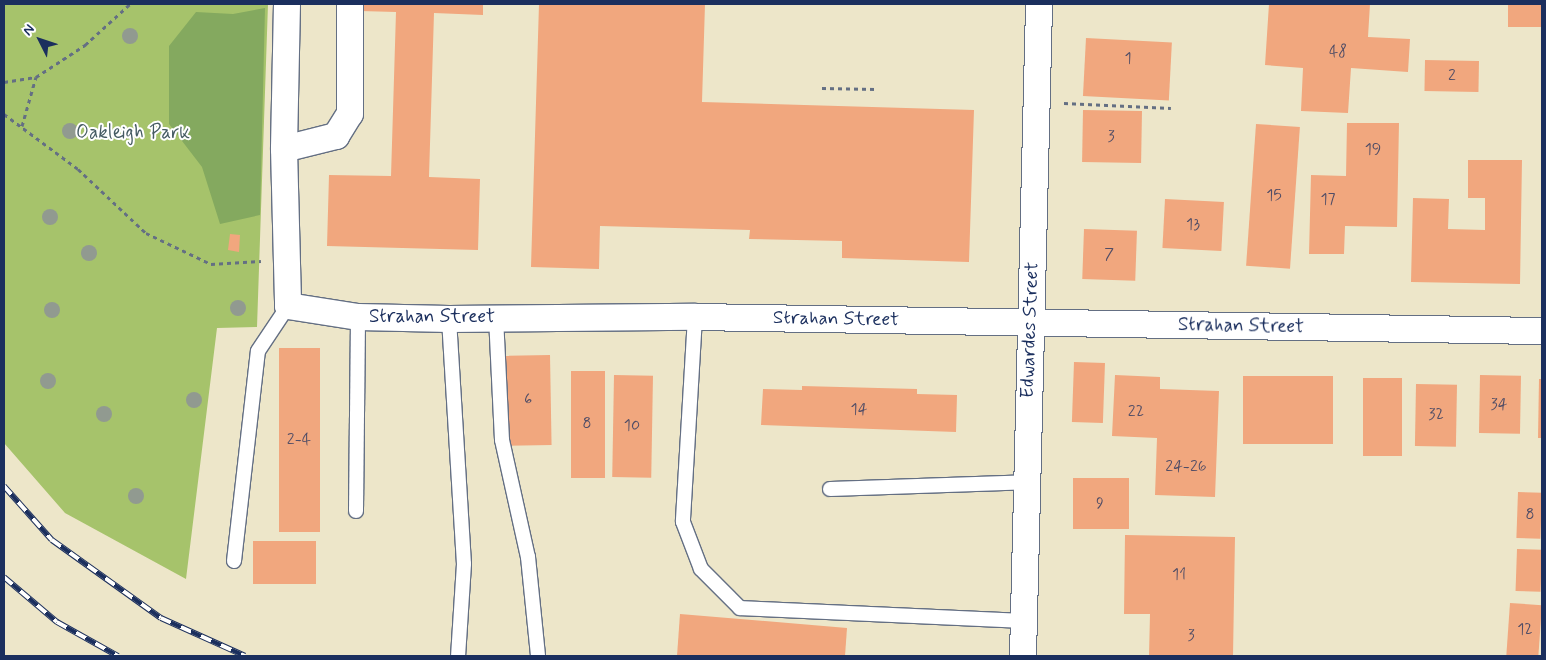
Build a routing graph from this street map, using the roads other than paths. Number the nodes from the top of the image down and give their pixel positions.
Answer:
1 (287, 4) edge
2 (350, 4) edge
3 (1039, 4) edge
4 (284, 149) junction
5 (288, 306) junction
6 (358, 317) junction
7 (496, 317) junction
8 (695, 317) junction
9 (449, 319) junction
10 (1029, 322) junction
11 (1542, 331) edge
12 (1027, 482) junction
13 (830, 489) dead end
14 (356, 511) dead end
15 (234, 561) dead end
16 (1023, 621) junction
17 (458, 656) edge
18 (538, 656) edge
19 (1024, 656) edge

1 - 4 street
2 - 4 street
3 - 10 street, Edwardes Street
4 - 5 street
5 - 6 street, Strahan Street
5 - 15 lane
6 - 9 street, Strahan Street
6 - 14 lane
7 - 8 street, Strahan Street
7 - 9 street, Strahan Street
7 - 18 lane
8 - 10 street, Strahan Street
8 - 16 lane
9 - 17 lane
10 - 11 street, Strahan Street
10 - 12 street, Edwardes Street
12 - 13 lane
12 - 16 street, Edwardes Street
16 - 19 street, Edwardes Street

